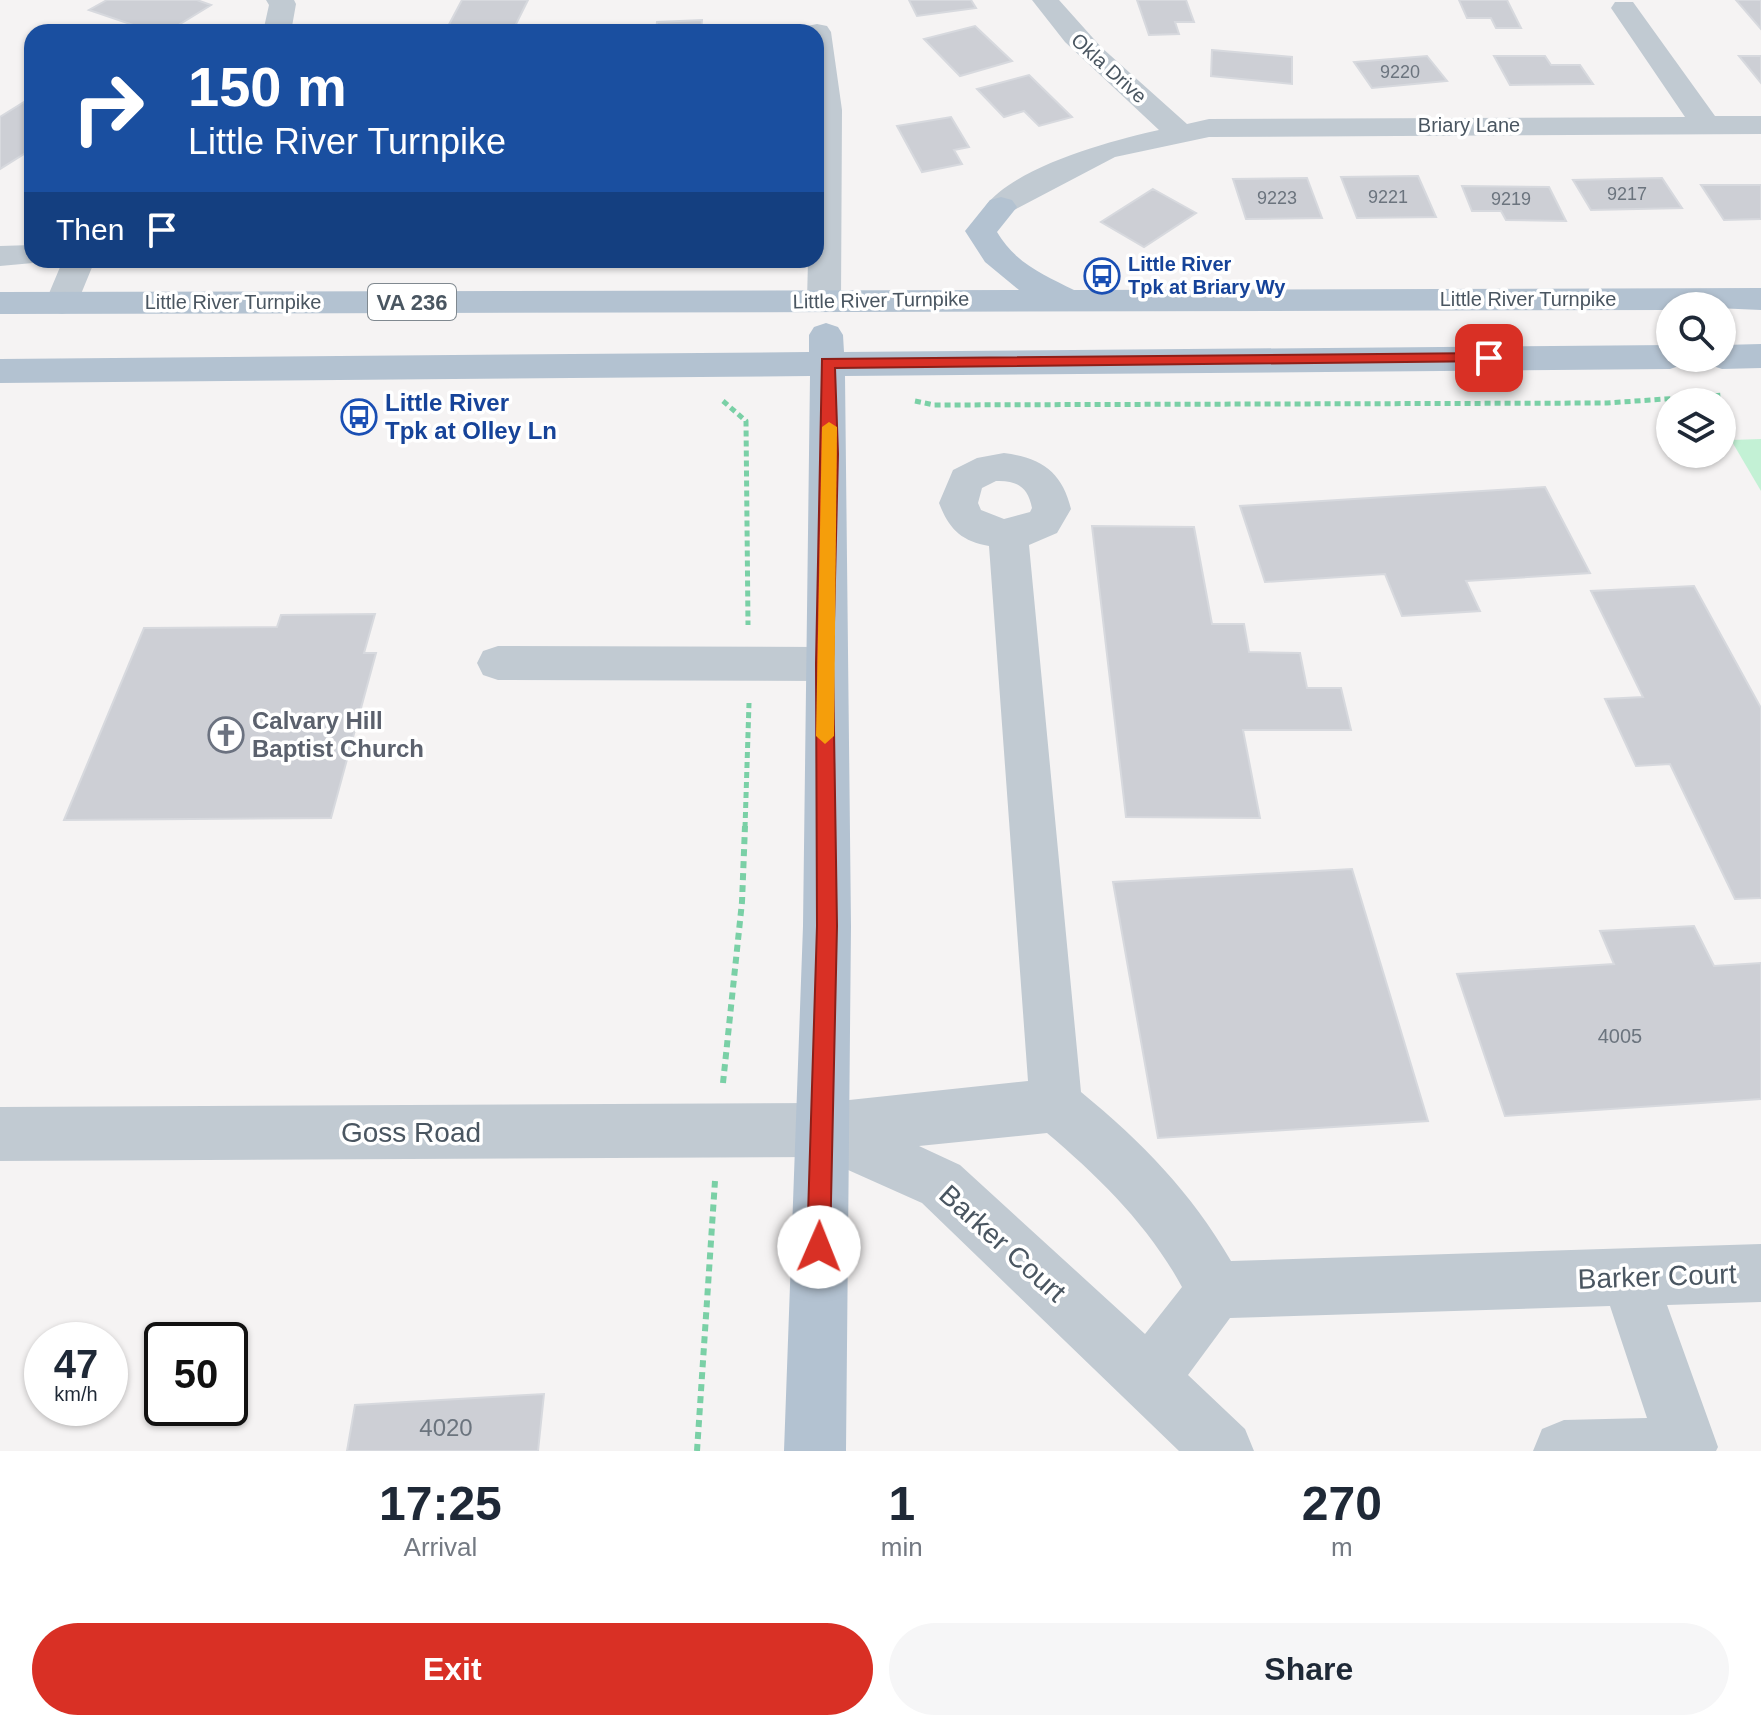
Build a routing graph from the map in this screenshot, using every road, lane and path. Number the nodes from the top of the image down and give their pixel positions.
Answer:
1 (279, 0) edge
2 (1045, 0) edge
3 (1624, 8) dead end
4 (279, 24) edge
5 (824, 69) edge
6 (1706, 125) junction
7 (1761, 125) edge
8 (1178, 132) junction
9 (824, 146) edge
10 (1001, 207) joint
11 (24, 255) edge
12 (0, 256) edge
13 (76, 268) edge
14 (822, 268) edge
15 (1064, 299) junction
16 (1761, 299) edge
17 (824, 301) junction
18 (0, 303) edge
19 (62, 303) junction
20 (1761, 356) edge
21 (1656, 357) edge
22 (1736, 357) edge
23 (827, 363) junction
24 (0, 371) edge
25 (726, 396) dead end
26 (907, 396) dead end
27 (1656, 400) edge
28 (1008, 535) dead end
29 (498, 663) dead end
30 (750, 664) junction
31 (825, 664) junction
32 (724, 1067) dead end
33 (1056, 1105) junction
34 (821, 1130) junction
35 (0, 1134) edge
36 (715, 1176) dead end
37 (1761, 1273) edge
38 (1629, 1277) junction
39 (1216, 1290) junction
40 (1148, 1378) junction
41 (697, 1451) edge
42 (815, 1451) edge
43 (1223, 1451) edge
44 (1564, 1451) edge

1 - 4 street
2 - 8 street, Okla Drive
3 - 6 street
5 - 9 street
6 - 7 street, Briary Lane
6 - 8 street, Briary Lane
8 - 10 street, Briary Lane
10 - 15 main road
11 - 12 street
13 - 19 street
14 - 17 street
15 - 16 main road, Little River Turnpike / VA 236
15 - 17 main road, Little River Turnpike / VA 236
17 - 19 main road, Little River Turnpike / VA 236
17 - 23 main road
18 - 19 main road, Little River Turnpike / VA 236
20 - 22 main road
21 - 23 main road
23 - 24 main road
23 - 31 main road
25 - 30 path
26 - 27 path
28 - 33 street
29 - 30 street
30 - 31 street
30 - 32 path
31 - 34 main road
33 - 34 street
33 - 39 street
34 - 35 street, Goss Road
34 - 40 street, Barker Court
34 - 42 main road
36 - 41 path
37 - 38 street, Barker Court
38 - 39 street, Barker Court
38 - 44 street
39 - 40 street
40 - 43 street, Barker Court

